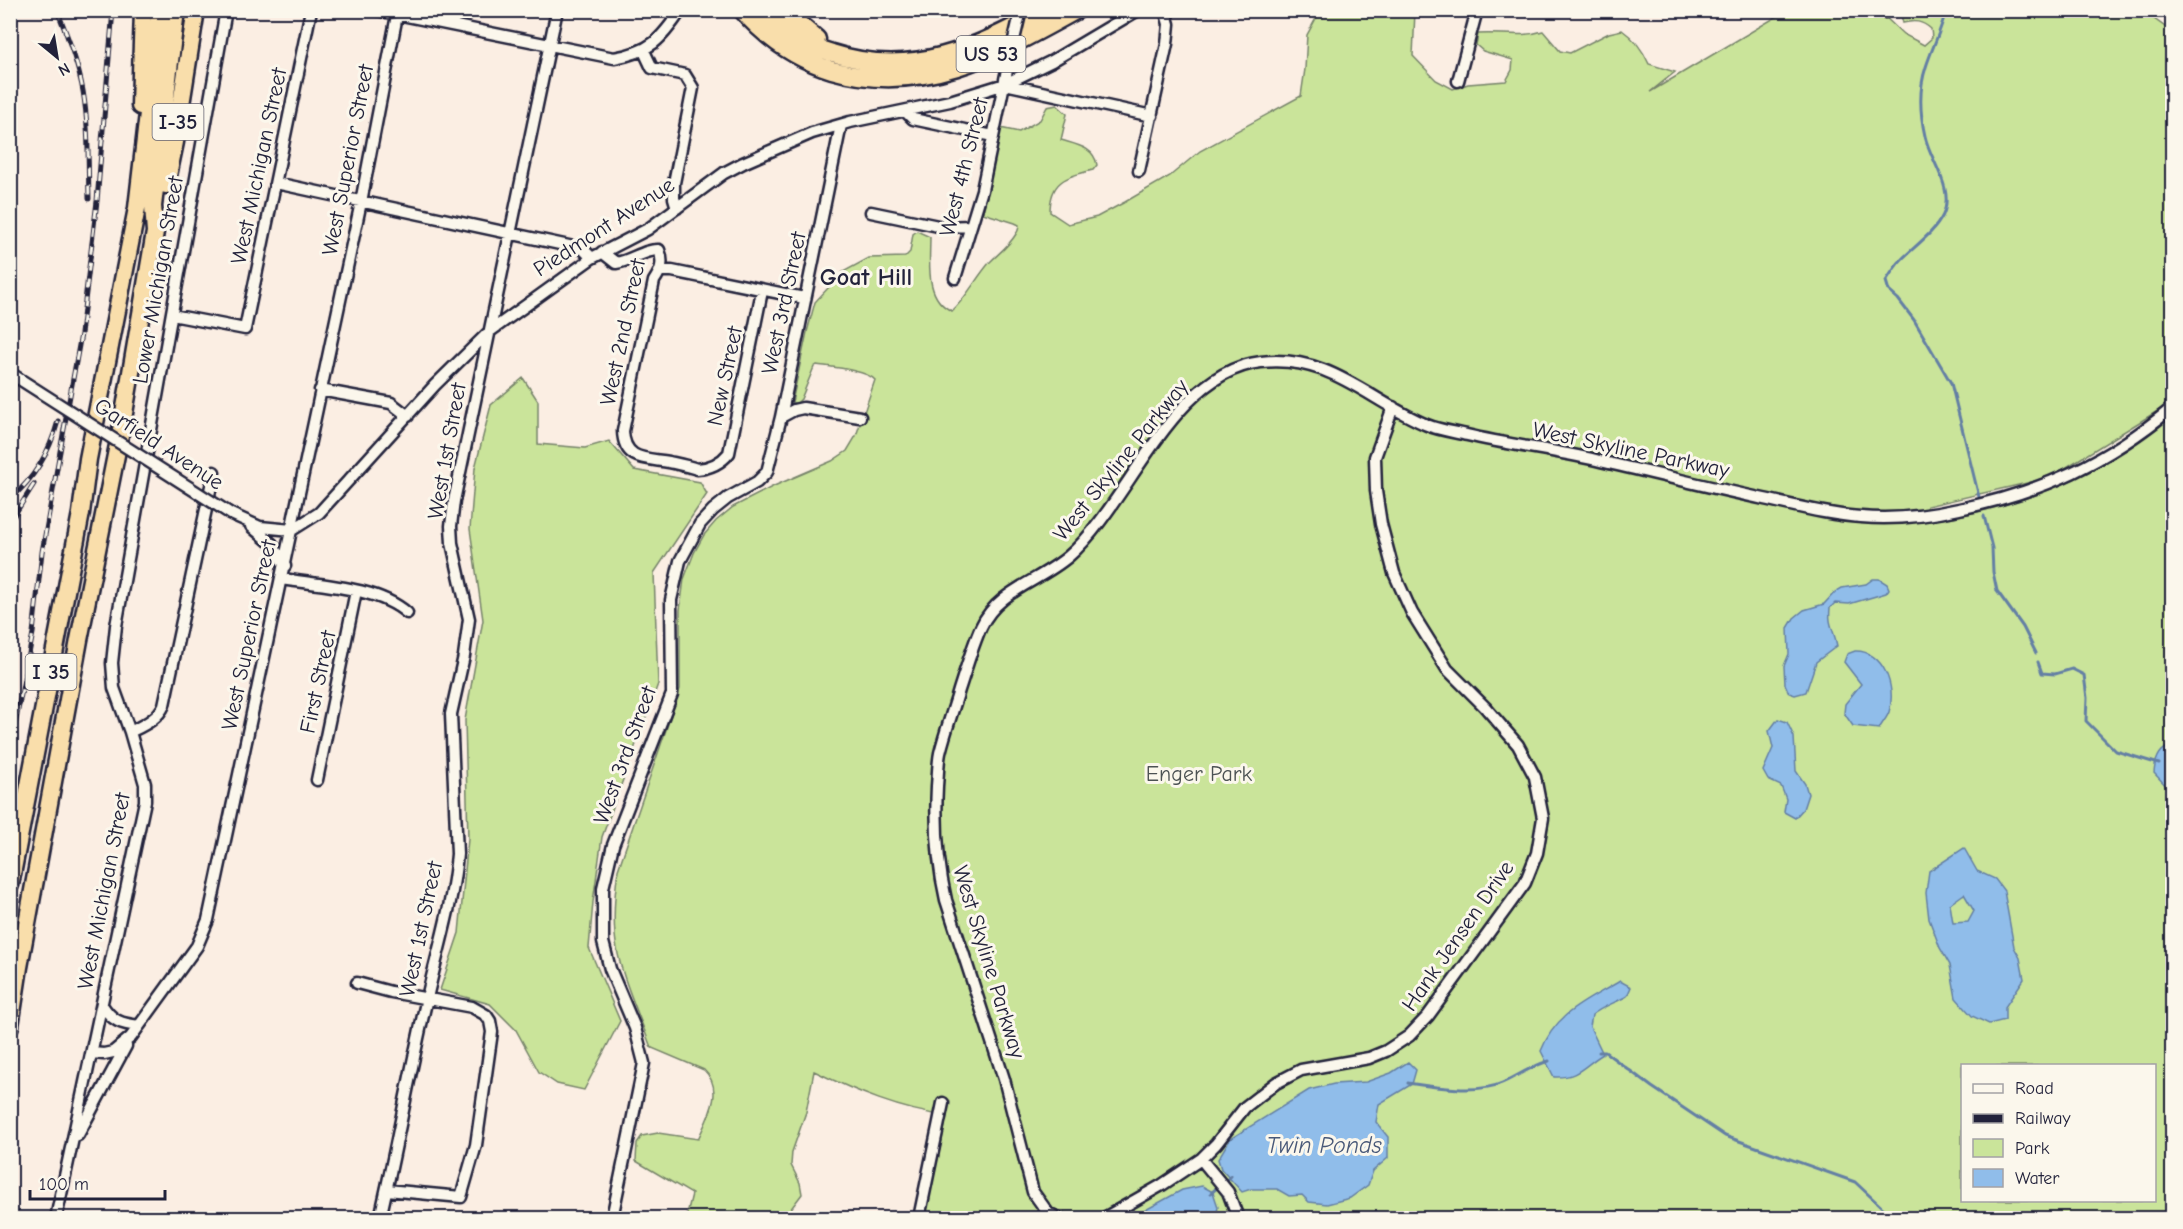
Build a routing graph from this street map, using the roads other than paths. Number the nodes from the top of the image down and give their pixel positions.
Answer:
1 (144, 10) edge
2 (160, 10) edge
3 (176, 10) edge
4 (196, 10) edge
5 (226, 10) edge
6 (311, 10) edge
7 (377, 10) edge
8 (557, 10) edge
9 (681, 10) edge
10 (729, 10) edge
11 (742, 10) edge
12 (762, 10) edge
13 (783, 10) edge
14 (1021, 10) edge
15 (1046, 10) edge
16 (1077, 10) edge
17 (1138, 10) edge
18 (1165, 10) edge
19 (1477, 10) edge
20 (397, 13) edge
21 (783, 36) junction
22 (549, 46) junction
23 (644, 51) junction
24 (900, 71) junction
25 (1458, 81) dead end
26 (1005, 84) junction
27 (905, 111) junction
28 (1152, 116) junction
29 (841, 125) junction
30 (993, 136) junction
31 (1139, 171) dead end
32 (276, 183) junction
33 (361, 202) junction
34 (137, 208) junction
35 (678, 208) junction
36 (871, 212) dead end
37 (971, 226) junction
38 (155, 232) junction
39 (510, 234) junction
40 (597, 255) junction
41 (661, 271) junction
42 (955, 278) dead end
43 (762, 291) junction
44 (804, 298) junction
45 (172, 315) junction
46 (489, 332) junction
47 (10, 373) edge
48 (320, 390) junction
49 (1393, 407) junction
50 (2172, 408) edge
51 (408, 416) junction
52 (781, 417) junction
53 (860, 417) dead end
54 (717, 464) joint
55 (214, 472) dead end
56 (246, 522) junction
57 (292, 530) junction
58 (285, 566) junction
59 (282, 579) junction
60 (356, 591) junction
61 (407, 613) dead end
62 (130, 732) junction
63 (317, 780) dead end
64 (10, 885) edge
65 (357, 983) dead end
66 (427, 998) junction
67 (102, 1005) junction
68 (10, 1026) edge
69 (139, 1026) junction
70 (132, 1037) junction
71 (92, 1053) junction
72 (943, 1103) dead end
73 (72, 1146) junction
74 (1201, 1159) junction
75 (387, 1190) junction
76 (56, 1218) edge
77 (380, 1218) edge
78 (612, 1218) edge
79 (919, 1218) edge
80 (1059, 1218) edge
81 (1104, 1218) edge
82 (1238, 1218) edge

1 - 34 highway
2 - 34 highway, I 35
3 - 38 highway, I 35
4 - 38 highway, I-35
5 - 45 street, Lower Michigan Street
6 - 32 street, West Michigan Street
7 - 20 street
8 - 22 street, West 1st Street
9 - 23 street
10 - 21 highway
11 - 21 highway
12 - 21 highway
13 - 21 highway
14 - 26 street, West 4th Street, bridge
15 - 24 highway, US 53
16 - 24 highway, US 53
17 - 26 street, Piedmont Avenue
18 - 28 street
19 - 25 street
20 - 22 street
20 - 33 street, West Superior Street
21 - 24 highway, US 53
21 - 24 highway
22 - 23 street
22 - 39 street, West 1st Street
23 - 35 street
26 - 27 street, Piedmont Avenue
26 - 28 street
26 - 30 street, West 4th Street
27 - 29 street, Piedmont Avenue
27 - 30 street
28 - 31 street
29 - 35 street, Piedmont Avenue
29 - 44 street, West 3rd Street
30 - 37 street, West 4th Street
32 - 33 street
32 - 45 street, West Michigan Street
33 - 39 street
33 - 48 street, West Superior Street
34 - 64 highway, I 35
35 - 40 street, Piedmont Avenue
36 - 37 street
37 - 42 street, West 4th Street
38 - 68 highway, I 35
39 - 40 street
39 - 46 street, West 1st Street
40 - 41 street, West 2nd Street
40 - 46 street, Piedmont Avenue
41 - 43 street
41 - 54 street, West 2nd Street
43 - 44 street
43 - 54 street, New Street
44 - 52 street, West 3rd Street
45 - 62 street, Lower Michigan Street
46 - 51 street, Piedmont Avenue
46 - 66 street, West 1st Street
47 - 56 street, Garfield Avenue, bridge
48 - 51 street
48 - 57 street, West Superior Street
49 - 50 street, West Skyline Parkway
49 - 74 street, Hank Jensen Drive
49 - 80 street, West Skyline Parkway
51 - 57 street, Piedmont Avenue
52 - 53 street
52 - 78 street, West 3rd Street
55 - 62 street
56 - 57 street, Garfield Avenue
56 - 58 street
57 - 58 street, West Superior Street
58 - 59 street, West Superior Street
59 - 60 street
59 - 69 street, West Superior Street
60 - 61 street
60 - 63 street, First Street
62 - 67 street, West Michigan Street
65 - 66 street
66 - 75 street, West 1st Street
66 - 75 street
67 - 69 street
67 - 71 street, West Michigan Street
69 - 70 street, West Superior Street
70 - 71 street, West Superior Street
70 - 73 street
71 - 73 street
72 - 79 street
73 - 76 street
74 - 81 street
74 - 82 street
75 - 77 street, West 1st Street

